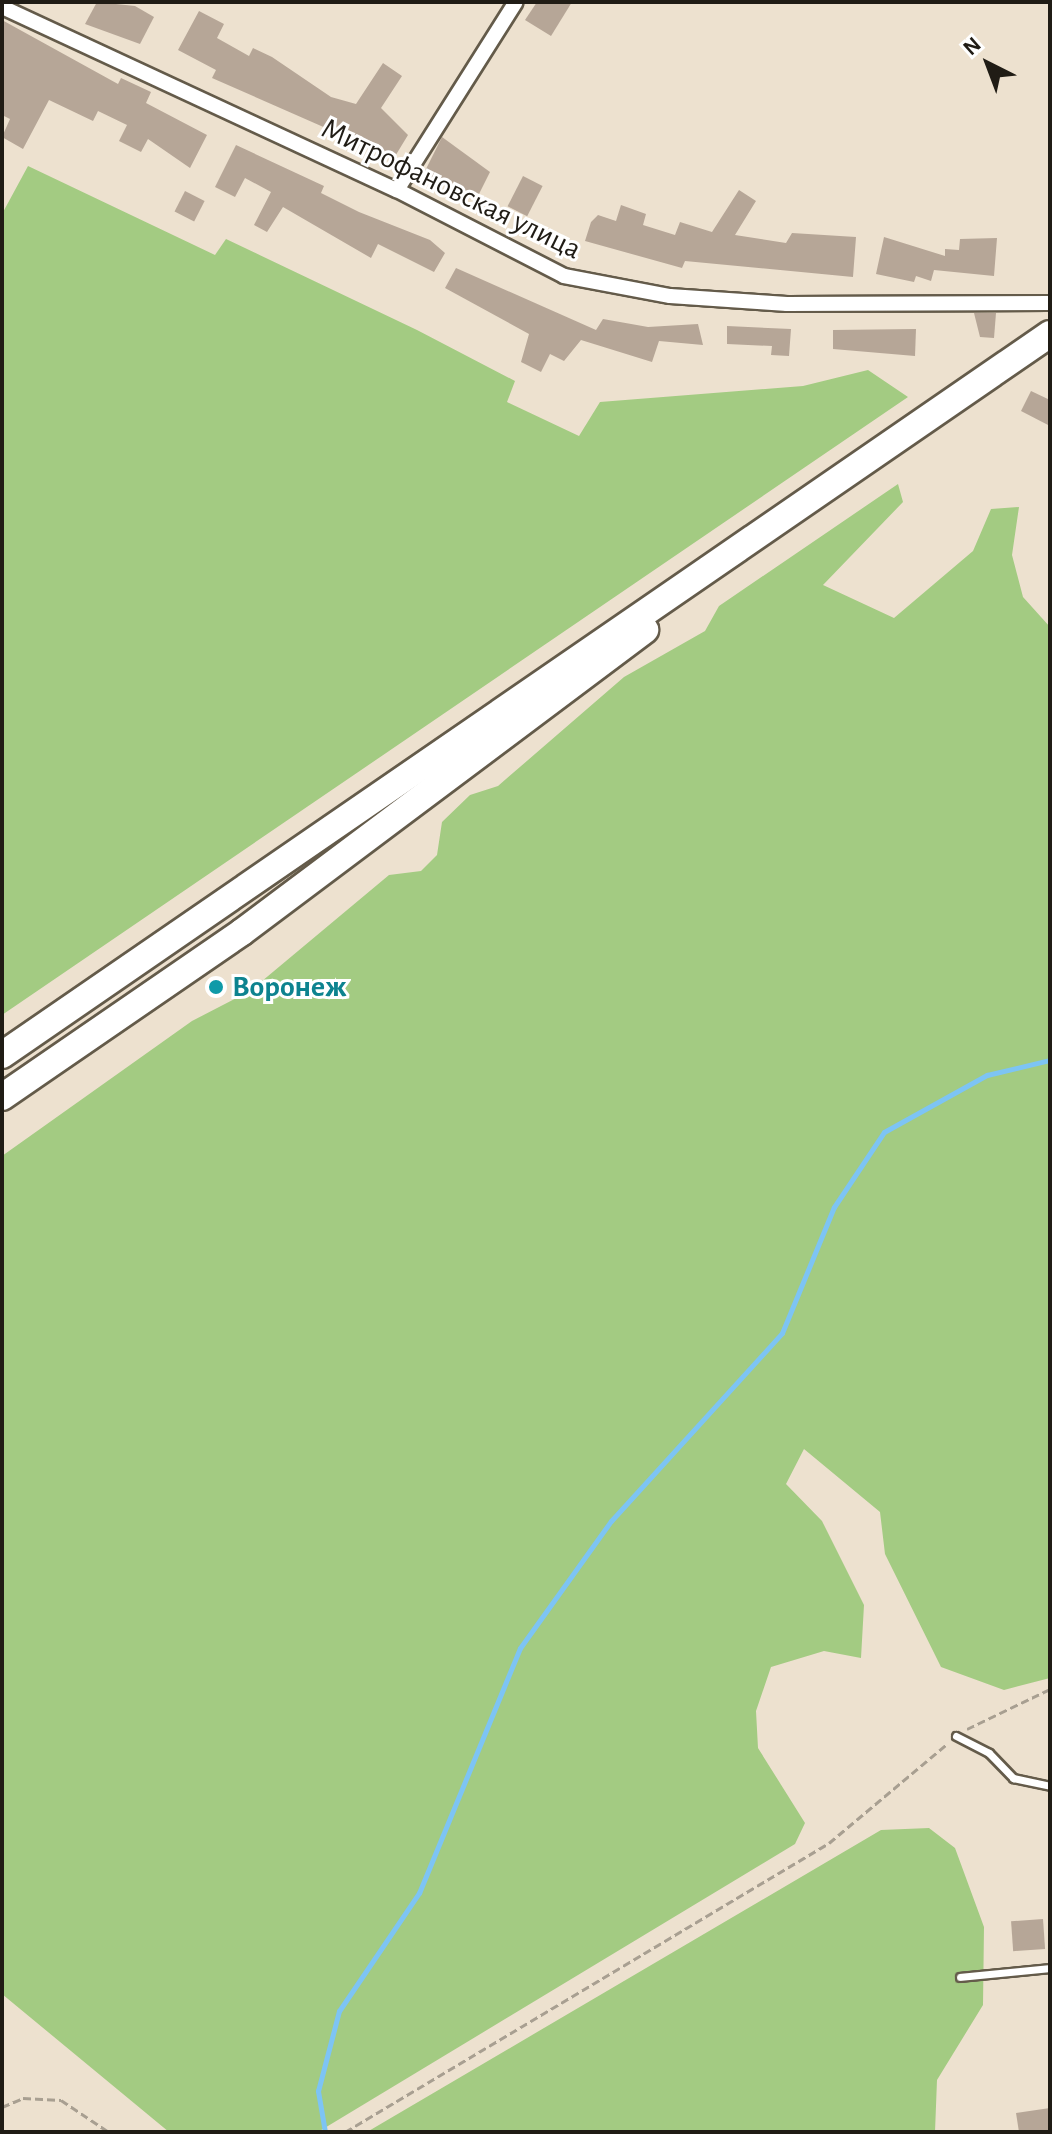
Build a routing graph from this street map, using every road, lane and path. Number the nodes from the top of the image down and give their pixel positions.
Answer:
1 (516, 2) edge
2 (2, 7) edge
3 (397, 190) junction
4 (1050, 303) edge
5 (1050, 334) edge
6 (805, 505) junction
7 (2, 1055) edge
8 (2, 1097) edge
9 (1050, 1689) edge
10 (956, 1736) junction
11 (1050, 1786) edge
12 (1050, 1968) edge
13 (960, 1977) dead end
14 (2, 2107) edge
15 (109, 2132) edge
16 (345, 2132) edge

1 - 3 street
2 - 3 street, Митрофановская улица
3 - 4 street, Митрофановская улица
5 - 6 highway
6 - 7 highway
6 - 8 highway
9 - 10 path
10 - 11 lane
10 - 16 path
12 - 13 lane
14 - 15 path

